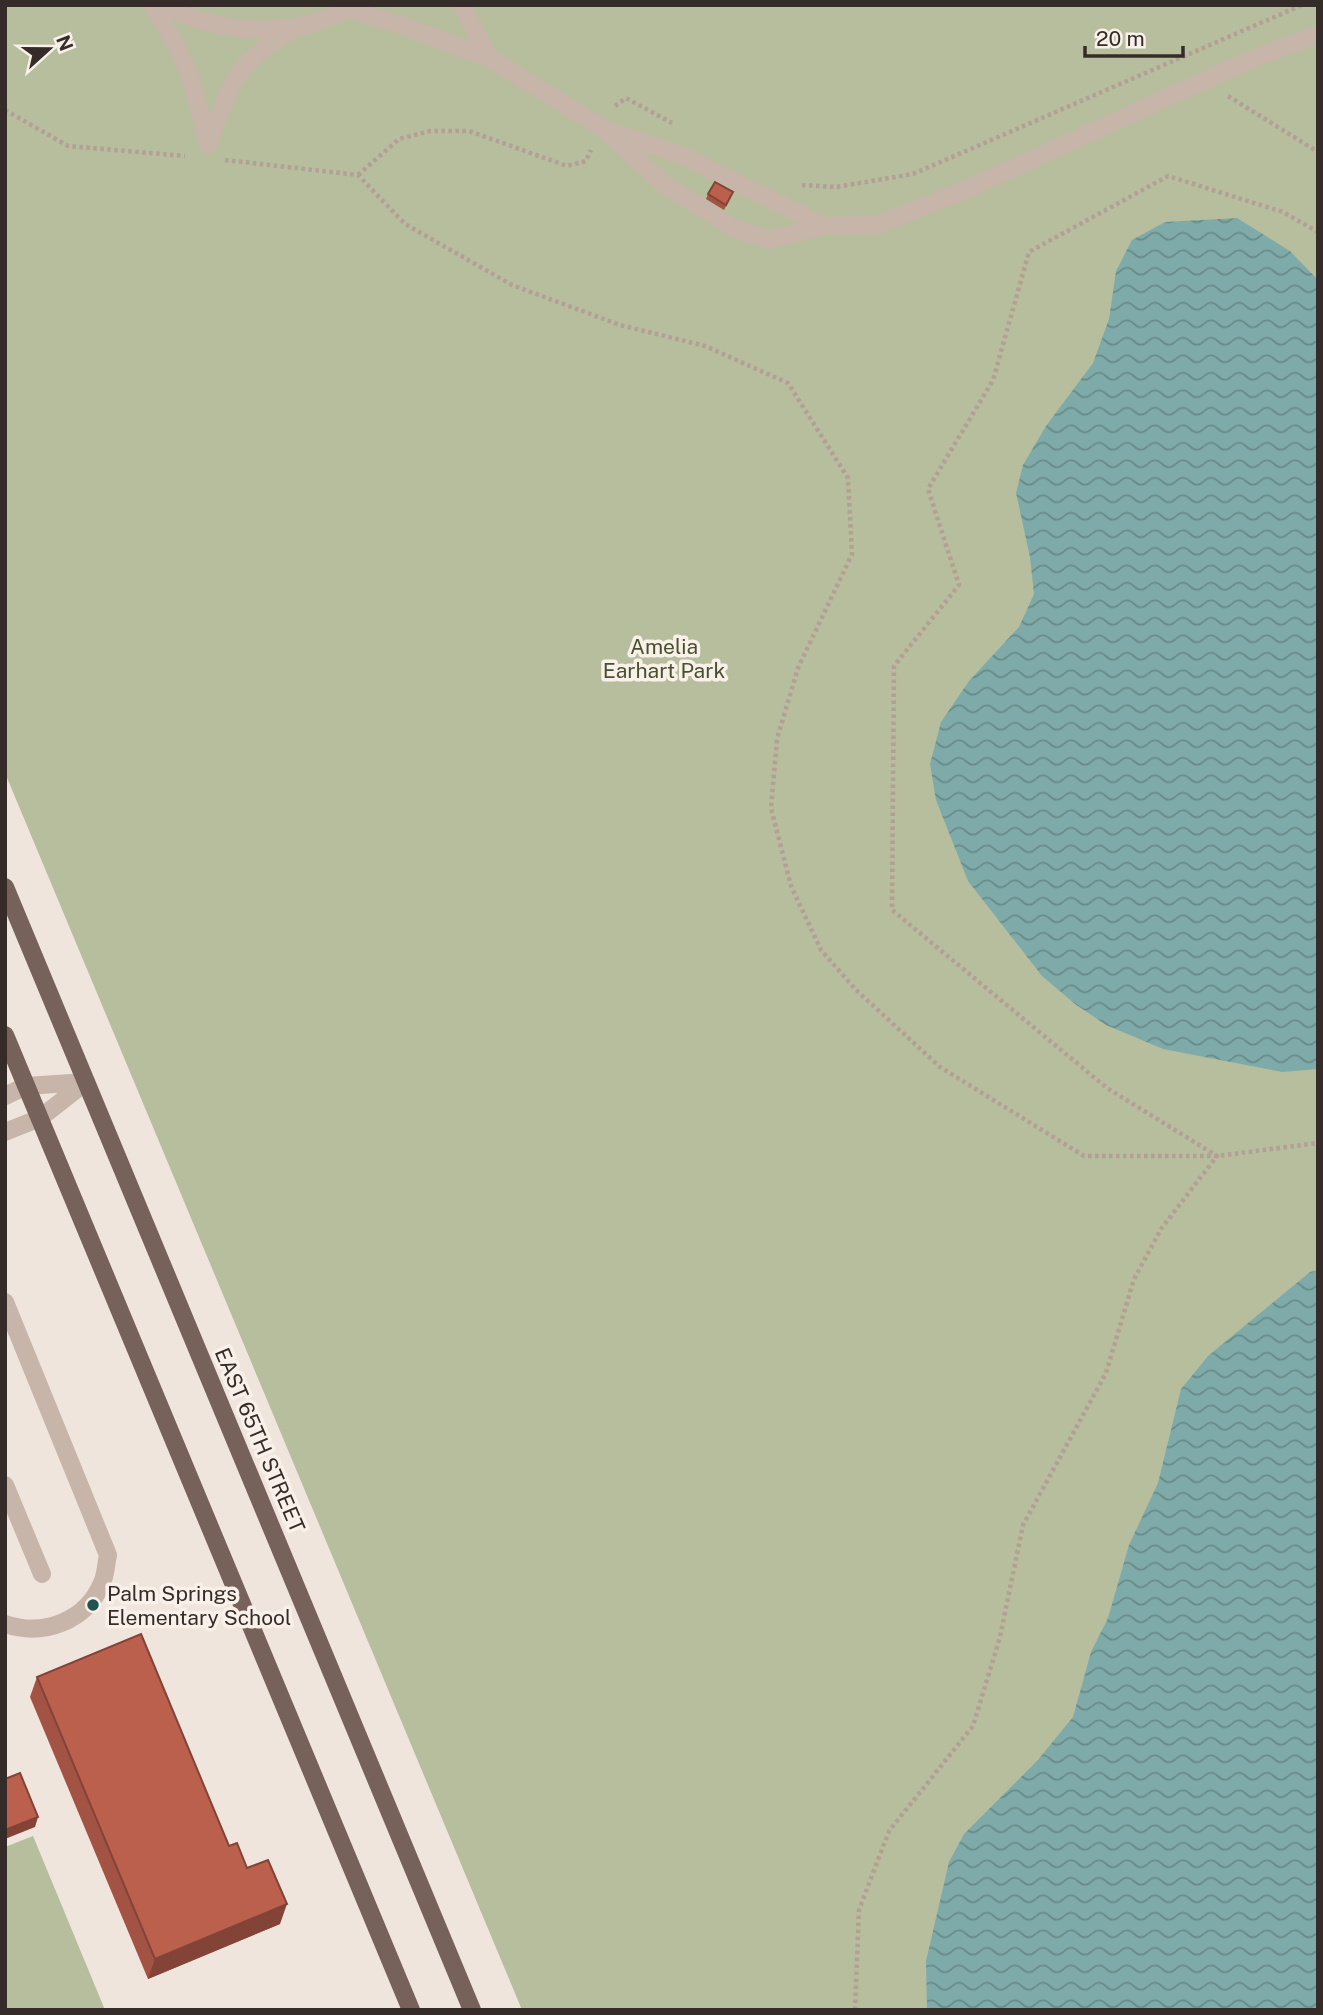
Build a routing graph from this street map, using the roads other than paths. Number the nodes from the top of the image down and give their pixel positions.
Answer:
1 (152, 5) edge
2 (163, 5) edge
3 (462, 5) edge
4 (351, 7) edge
5 (298, 26) junction
6 (1318, 35) edge
7 (489, 58) junction
8 (603, 128) junction
9 (824, 226) junction
10 (5, 887) edge
11 (5, 1035) edge
12 (86, 1082) junction
13 (26, 1086) junction
14 (5, 1096) edge
15 (40, 1118) junction
16 (5, 1132) edge
17 (5, 1302) edge
18 (5, 1485) edge
19 (42, 1573) dead end
20 (5, 1623) edge
21 (411, 2010) edge
22 (472, 2010) edge

1 - 5 street
2 - 5 street
3 - 7 street
4 - 5 street
4 - 7 street
6 - 9 street
7 - 8 street
8 - 9 street
8 - 9 street
10 - 12 main road, EAST 65TH STREET
11 - 13 main road
12 - 13 street
12 - 15 street
12 - 22 main road, EAST 65TH STREET
13 - 14 street
13 - 15 main road
15 - 16 street
15 - 21 main road
17 - 20 street
18 - 19 street

